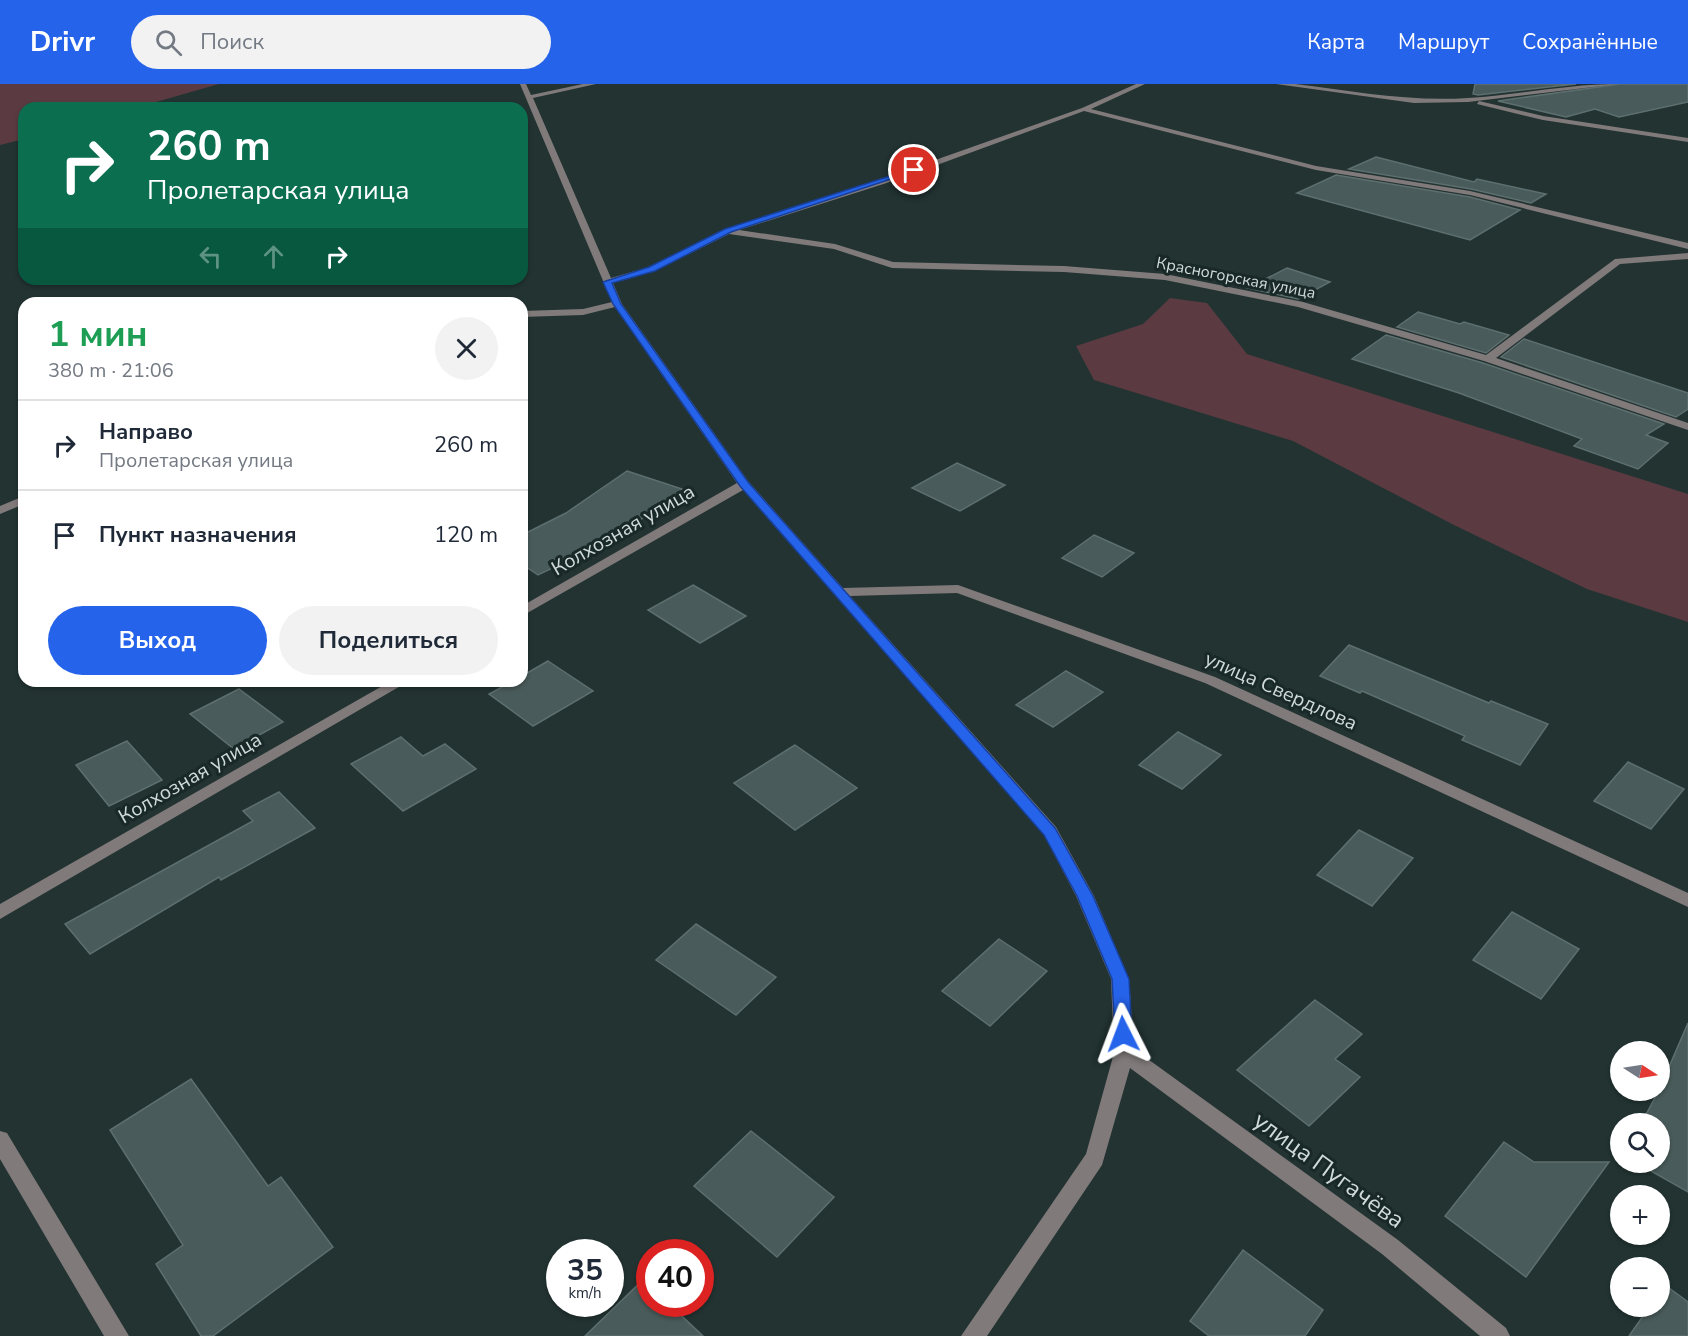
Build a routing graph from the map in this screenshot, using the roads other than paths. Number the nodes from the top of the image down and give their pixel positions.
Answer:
1 (523, 84) edge
2 (594, 84) edge
3 (1142, 84) edge
4 (1279, 84) edge
5 (1616, 84) edge
6 (529, 97) junction
7 (1468, 100) junction
8 (1084, 109) junction
9 (1688, 140) edge
10 (728, 231) junction
11 (1688, 246) edge
12 (1688, 256) edge
13 (607, 282) junction
14 (617, 304) junction
15 (528, 314) edge
16 (1488, 359) junction
17 (1688, 427) edge
18 (744, 484) junction
19 (18, 502) edge
20 (0, 510) edge
21 (838, 592) junction
22 (528, 609) edge
23 (392, 687) edge
24 (1688, 900) edge
25 (0, 912) edge
26 (1124, 1053) junction
27 (0, 1140) edge
28 (117, 1336) edge
29 (973, 1336) edge
30 (1497, 1336) edge

1 - 6 street
2 - 6 street
3 - 8 street
4 - 7 street
5 - 7 street
6 - 13 street
7 - 9 street
8 - 10 street
8 - 11 street
10 - 13 street
10 - 16 street, Красногорская улица
12 - 16 street
13 - 14 street
14 - 15 street
14 - 18 street
16 - 17 street, Красногорская улица
18 - 21 street
18 - 22 street, Колхозная улица
19 - 20 street
21 - 24 street, улица Свердлова
21 - 26 street
23 - 25 street, Колхозная улица
26 - 29 street
26 - 30 street, улица Пугачёва
27 - 28 street

